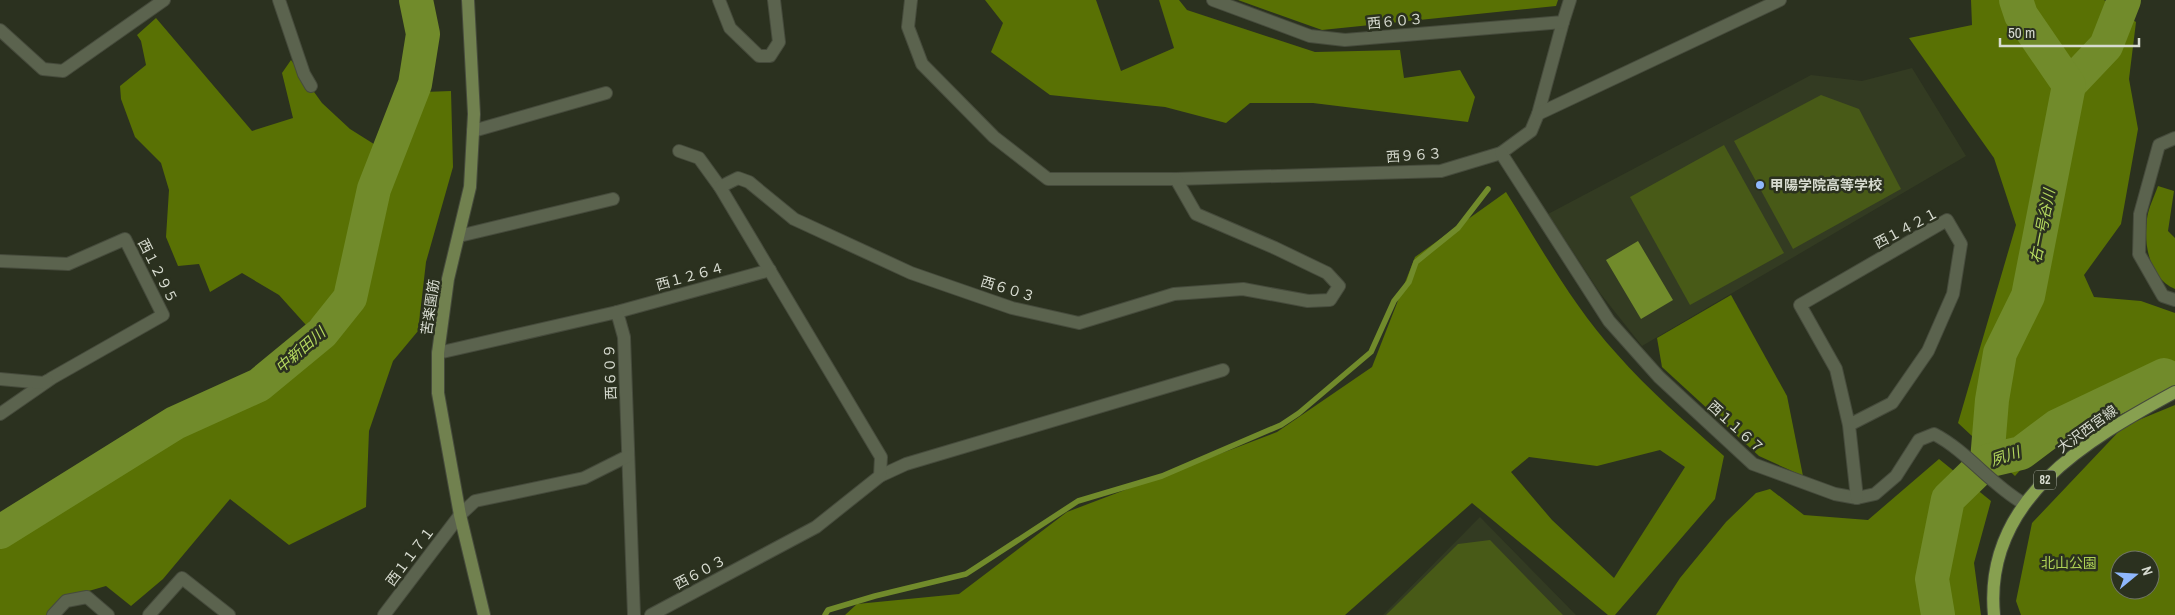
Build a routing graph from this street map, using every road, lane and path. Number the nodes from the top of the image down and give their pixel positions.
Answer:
1 (164, 0) edge
2 (279, 0) edge
3 (468, 0) edge
4 (719, 0) edge
5 (774, 0) edge
6 (911, 0) edge
7 (1213, 0) edge
8 (1570, 0) edge
9 (1780, 0) edge
10 (1563, 22) junction
11 (0, 30) edge
12 (311, 86) dead end
13 (606, 92) dead end
14 (1538, 114) junction
15 (473, 131) junction
16 (2175, 138) edge
17 (679, 151) dead end
18 (1501, 153) junction
19 (1176, 179) junction
20 (720, 187) junction
21 (613, 198) dead end
22 (459, 236) junction
23 (0, 261) edge
24 (770, 270) junction
25 (2175, 300) edge
26 (618, 312) junction
27 (438, 353) junction
28 (1223, 370) dead end
29 (52, 378) junction
30 (0, 379) edge
31 (2171, 394) edge
32 (0, 414) edge
33 (1849, 425) junction
34 (628, 456) junction
35 (880, 476) junction
36 (1857, 498) junction
37 (2023, 503) junction
38 (460, 516) junction
39 (53, 615) edge
40 (108, 615) edge
41 (149, 615) edge
42 (230, 615) edge
43 (384, 615) edge
44 (484, 615) edge
45 (634, 615) edge
46 (651, 615) edge
47 (1994, 615) edge

1 - 11 street
2 - 12 street
3 - 15 street, 苦楽園筋
4 - 5 street
6 - 19 street
7 - 10 street, 西６０３
8 - 10 street
9 - 14 street
10 - 14 street, 西９６３
13 - 15 street
14 - 18 street, 西９６３
15 - 22 street, 苦楽園筋
16 - 25 street
17 - 20 street
18 - 19 street, 西９６３
18 - 36 street, 西１１６７
19 - 20 street, 西６０３
20 - 24 street
21 - 22 street
22 - 27 street, 苦楽園筋
23 - 29 street, 西１２９５
24 - 26 street, 西１２６４
24 - 35 street
26 - 27 street
26 - 34 street, 西６０９
27 - 38 street, 苦楽園筋
28 - 35 street, 西６０３
29 - 30 street
29 - 32 street, 西１２９５
31 - 37 main road, 大沢西宮線 / 82
33 - 33 street, 西１４２１
33 - 36 street, 西１４２１
34 - 38 street, 西１１７１
34 - 45 street, 西６０９
35 - 46 street, 西６０３
36 - 37 street
37 - 47 main road, 大沢西宮線 / 82
38 - 43 street, 西１１７１
38 - 44 street, 苦楽園筋
39 - 40 street
41 - 42 street

